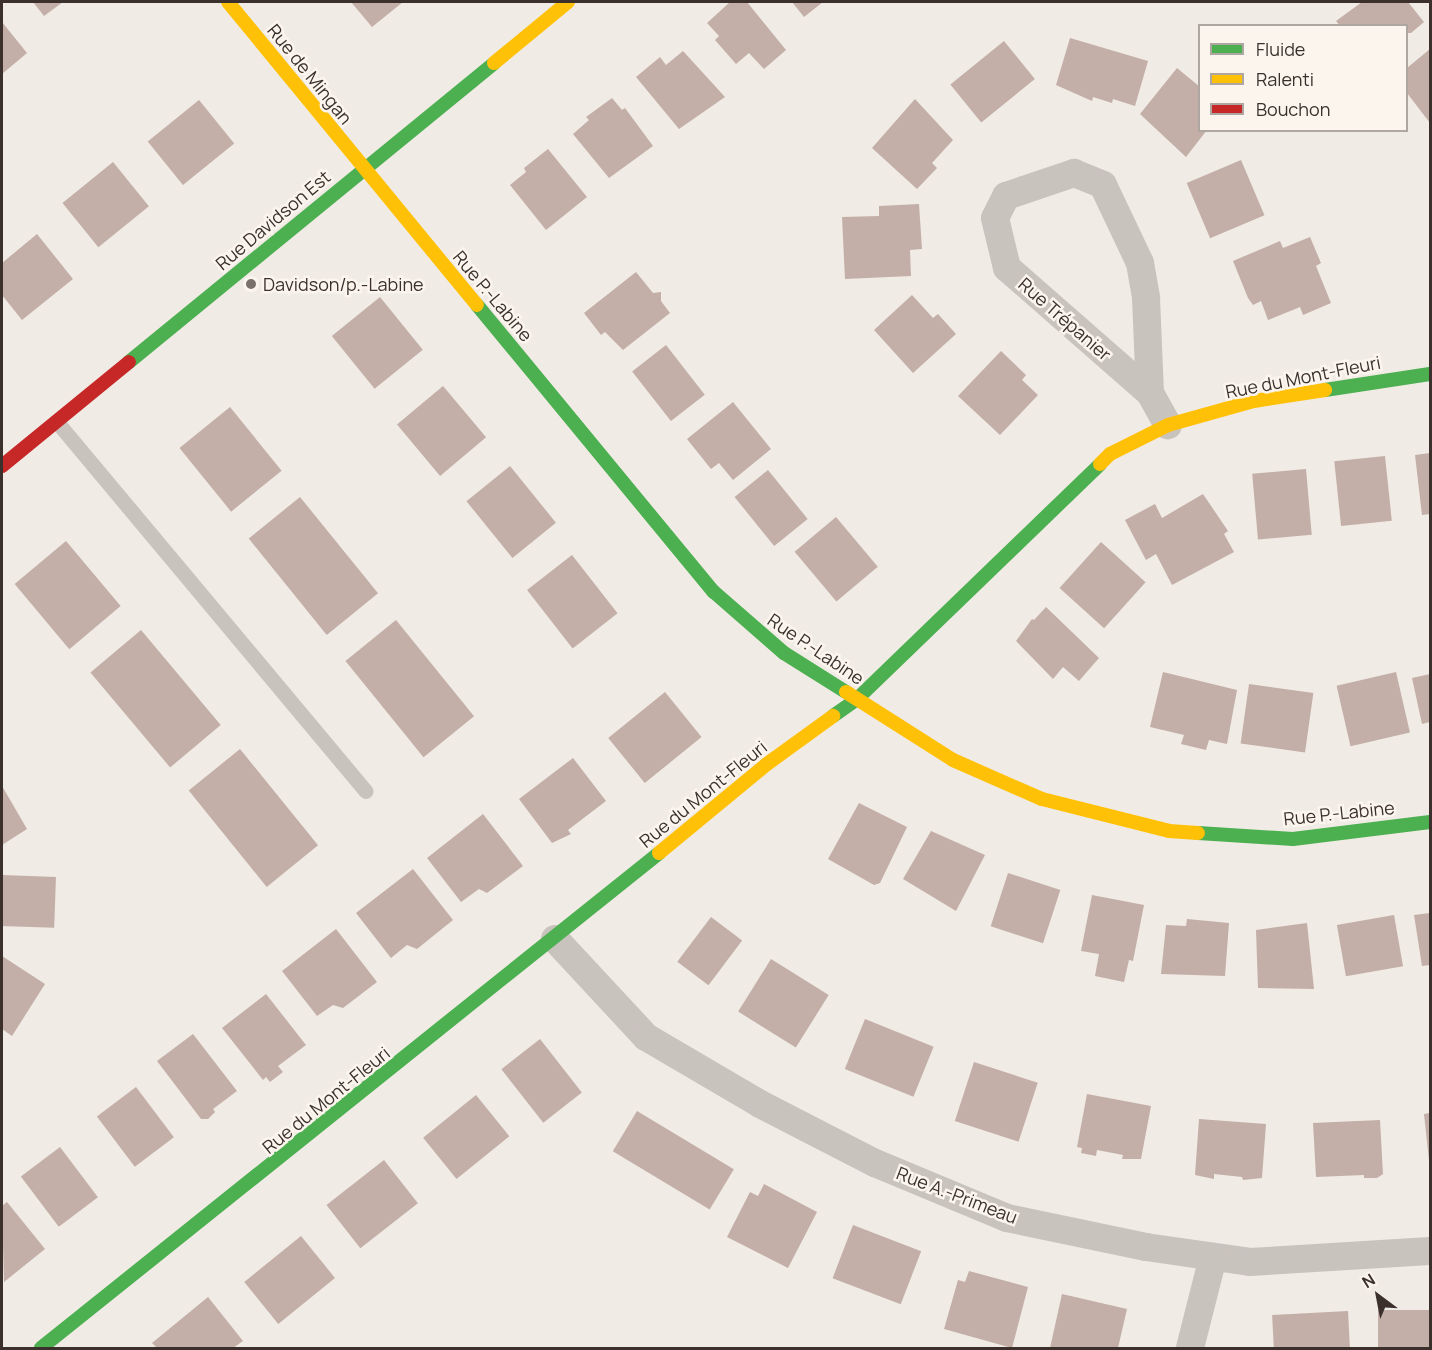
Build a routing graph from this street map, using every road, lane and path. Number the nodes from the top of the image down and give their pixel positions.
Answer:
1 (228, 2) edge
2 (568, 2) edge
3 (363, 169) junction
4 (1431, 374) edge
5 (1150, 393) junction
6 (57, 422) junction
7 (1168, 425) junction
8 (2, 466) edge
9 (856, 699) junction
10 (366, 791) dead end
11 (1431, 822) edge
12 (555, 939) junction
13 (1431, 1251) edge
14 (1213, 1257) junction
15 (41, 1348) edge
16 (1190, 1348) edge

1 - 3 street, Rue de Mingan
2 - 3 street, Rue Davidson Est
3 - 6 street, Rue Davidson Est
3 - 9 street, Rue P.-Labine
4 - 7 street, Rue du Mont-Fleuri
5 - 5 street, Rue Trépanier
5 - 7 street, Rue Trépanier
6 - 8 street, Rue Davidson Est
6 - 10 lane
7 - 9 street, Rue du Mont-Fleuri
9 - 11 street, Rue P.-Labine
9 - 12 street, Rue du Mont-Fleuri
12 - 14 street, Rue A.-Primeau
12 - 15 street, Rue du Mont-Fleuri
13 - 14 street, Rue A.-Primeau
14 - 16 street

